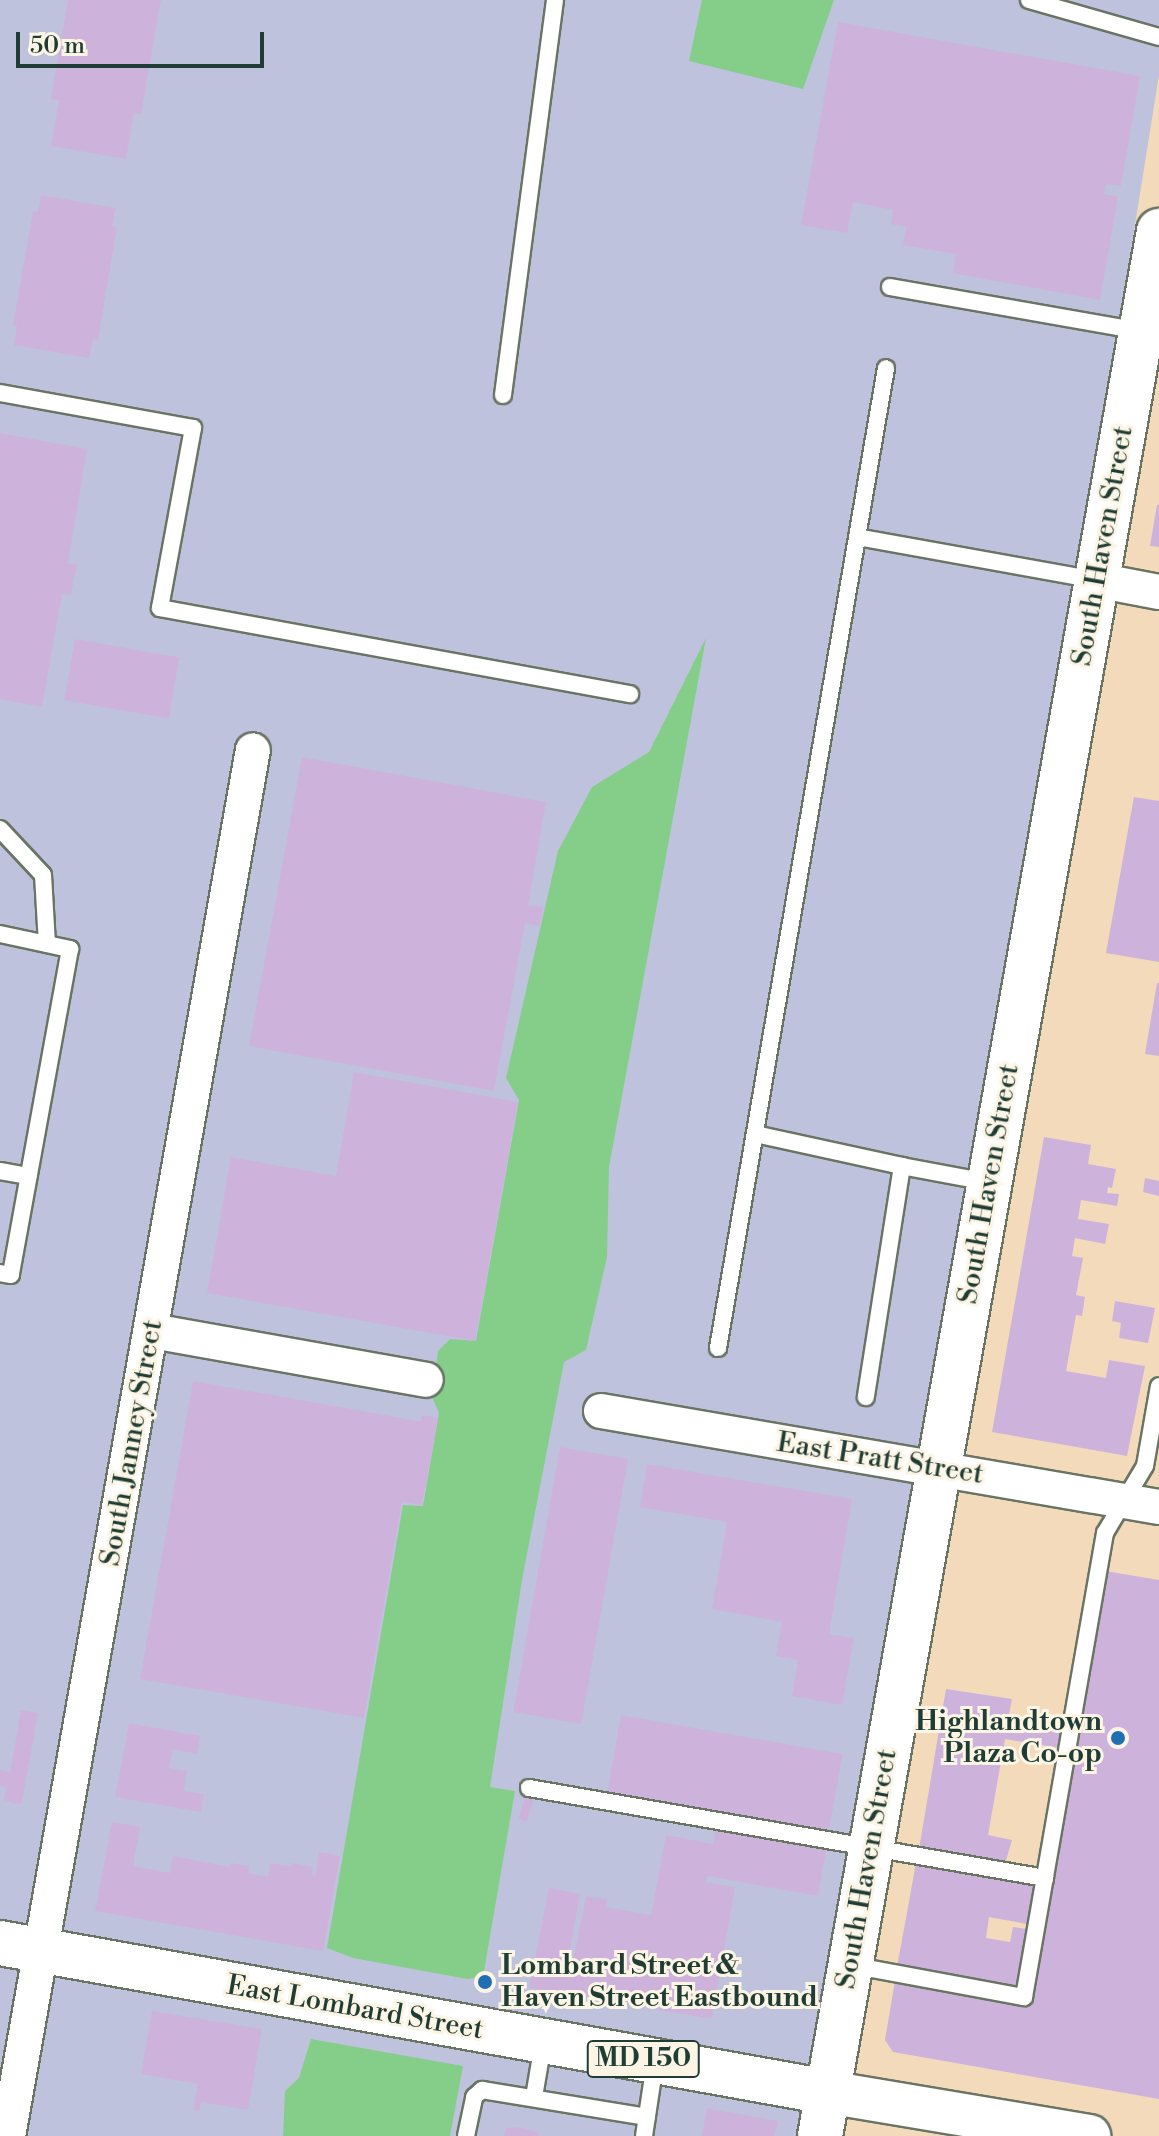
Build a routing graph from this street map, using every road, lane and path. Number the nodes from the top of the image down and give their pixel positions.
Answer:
1 (555, 0) edge
2 (1029, 0) edge
3 (1159, 37) edge
4 (1159, 231) edge
5 (890, 287) dead end
6 (1141, 331) junction
7 (886, 368) dead end
8 (0, 393) edge
9 (503, 395) dead end
10 (857, 537) junction
11 (1096, 580) junction
12 (1159, 592) edge
13 (630, 694) dead end
14 (253, 750) dead end
15 (0, 829) edge
16 (0, 934) edge
17 (47, 944) junction
18 (755, 1134) junction
19 (902, 1166) junction
20 (0, 1171) edge
21 (29, 1176) junction
22 (990, 1182) junction
23 (0, 1273) edge
24 (152, 1331) junction
25 (718, 1348) dead end
26 (426, 1380) dead end
27 (1159, 1386) edge
28 (866, 1397) dead end
29 (601, 1411) dead end
30 (939, 1467) junction
31 (1125, 1501) junction
32 (1159, 1507) edge
33 (529, 1788) dead end
34 (871, 1847) junction
35 (1045, 1878) junction
36 (0, 1943) edge
37 (43, 1951) junction
38 (850, 1965) junction
39 (544, 2041) junction
40 (656, 2062) junction
41 (827, 2092) junction
42 (534, 2097) junction
43 (647, 2117) junction
44 (8, 2136) edge
45 (466, 2136) edge
46 (644, 2136) edge
47 (820, 2136) edge
48 (1089, 2136) edge

1 - 9 lane
2 - 3 lane
4 - 6 main road, South Haven Street
5 - 6 lane
6 - 11 main road, South Haven Street
7 - 10 lane
8 - 13 lane
10 - 11 lane
10 - 18 lane
11 - 12 street
11 - 22 main road, South Haven Street
14 - 24 street, South Janney Street
15 - 17 lane
16 - 17 lane
17 - 21 lane
18 - 19 lane
18 - 25 lane
19 - 22 lane
19 - 28 lane
20 - 21 lane
21 - 23 lane
22 - 30 main road, South Haven Street
24 - 26 street
24 - 37 street, South Janney Street
27 - 31 lane
29 - 30 street, East Pratt Street
30 - 31 street, East Pratt Street
30 - 34 main road, South Haven Street
31 - 32 street, East Pratt Street
31 - 35 lane
33 - 34 lane
34 - 35 lane
34 - 38 main road, South Haven Street
35 - 38 lane
36 - 37 main road, East Lombard Street / MD 150
37 - 39 main road, East Lombard Street / MD 150
37 - 44 street, South Janney Street
38 - 41 main road, South Haven Street
39 - 40 main road, East Lombard Street / MD 150
39 - 42 lane
40 - 41 main road, East Lombard Street / MD 150
40 - 43 lane
41 - 47 main road, South Haven Street
41 - 48 street, East Lombard Street
42 - 43 lane
42 - 45 lane
43 - 46 lane

